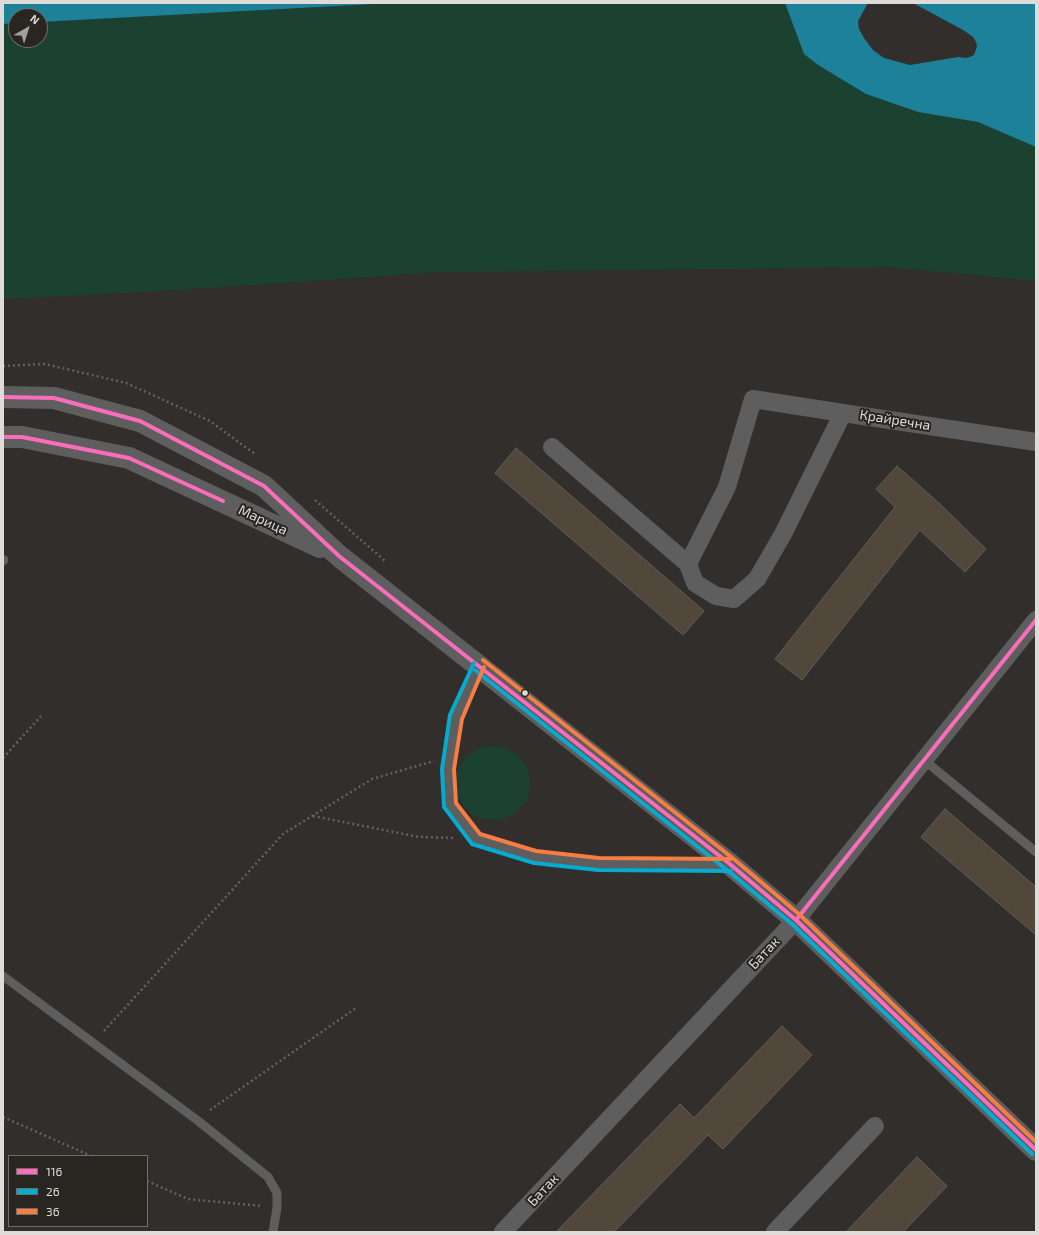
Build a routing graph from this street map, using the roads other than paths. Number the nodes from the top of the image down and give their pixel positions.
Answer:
1 (3, 397) edge
2 (843, 412) junction
3 (3, 437) edge
4 (1036, 442) edge
5 (552, 447) dead end
6 (339, 556) junction
7 (688, 564) junction
8 (1036, 620) edge
9 (479, 665) junction
10 (924, 760) junction
11 (1036, 852) edge
12 (731, 865) junction
13 (796, 920) junction
14 (3, 976) edge
15 (876, 1126) dead end
16 (1036, 1150) edge
17 (273, 1232) edge
18 (504, 1232) edge
19 (775, 1232) edge

1 - 6 street, Марица
2 - 4 street, Крайречна
2 - 7 street, Крайречна
2 - 7 street
3 - 6 street, Марица
5 - 7 street
6 - 9 street, Марица
8 - 10 street, Батак
9 - 12 street, Марица
9 - 12 lane
10 - 11 lane
10 - 13 street, Батак
12 - 13 street, Марица
13 - 16 street, Марица
13 - 18 street, Батак
14 - 17 lane
15 - 19 street

